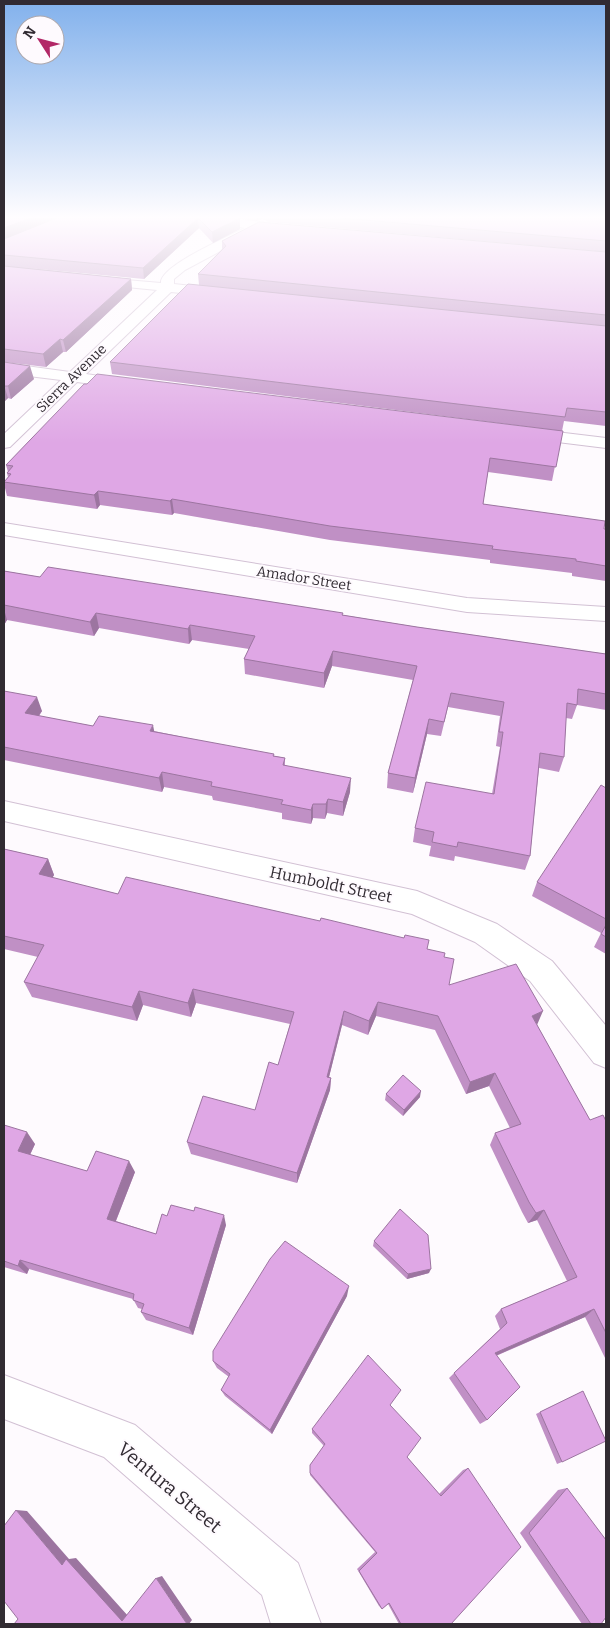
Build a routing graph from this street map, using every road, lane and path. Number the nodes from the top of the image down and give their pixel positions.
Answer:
1 (165, 291) edge
2 (197, 291) edge
3 (236, 295) edge
4 (4, 368) edge
5 (72, 377) junction
6 (141, 385) edge
7 (507, 431) edge
8 (4, 443) edge
9 (606, 443) edge
10 (4, 529) edge
11 (606, 614) edge
12 (4, 811) edge
13 (606, 1052) edge
14 (4, 1397) edge
15 (296, 1624) edge

1 - 5 street, Sierra Avenue
2 - 3 street
4 - 5 street
5 - 6 street
5 - 8 street, Sierra Avenue
7 - 9 street
10 - 11 street, Amador Street
12 - 13 street, Humboldt Street
14 - 15 street, Ventura Street

